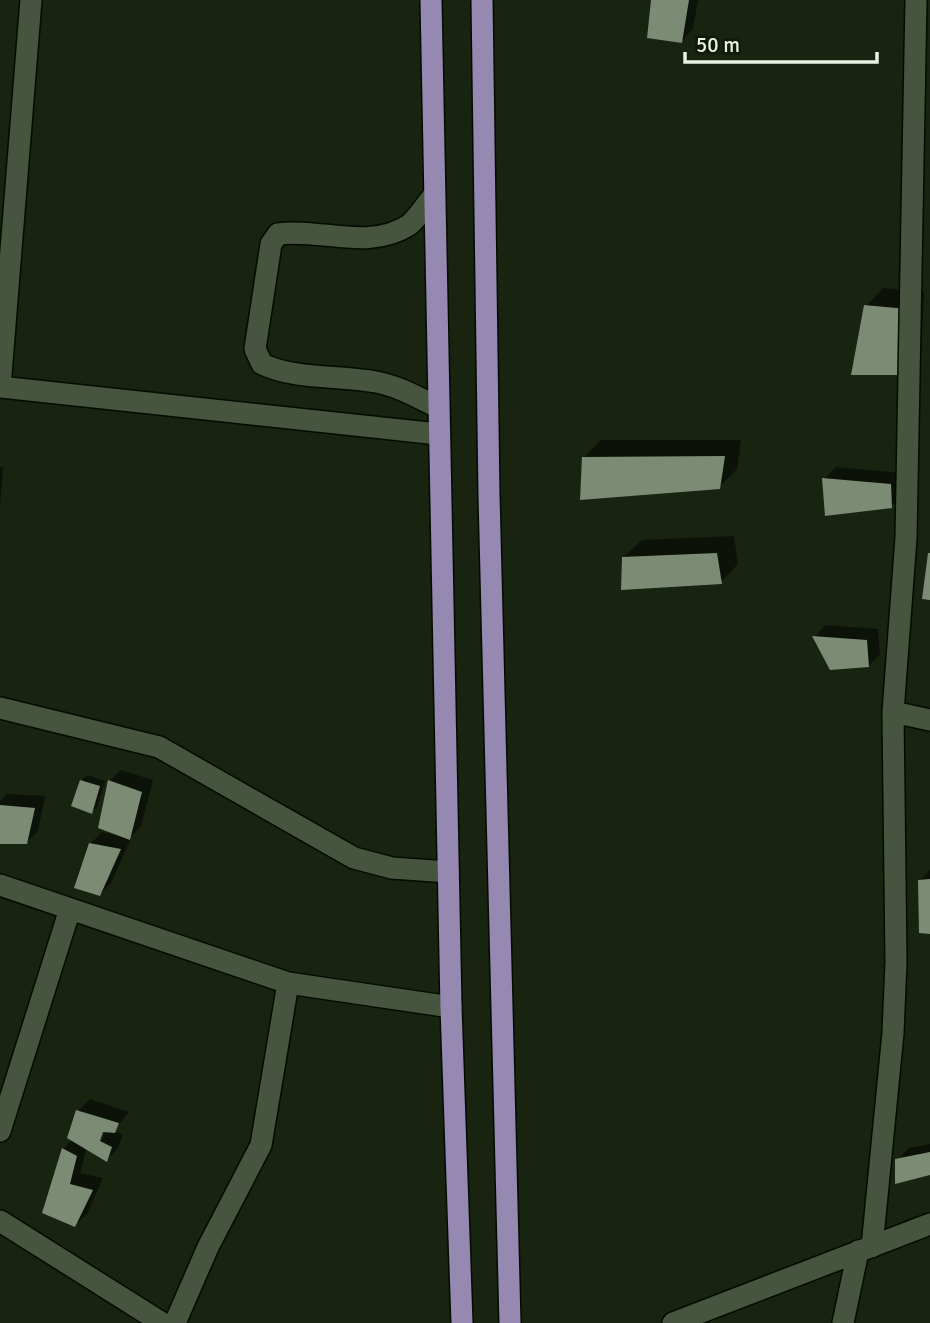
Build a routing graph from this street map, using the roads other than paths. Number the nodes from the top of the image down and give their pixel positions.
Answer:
1 (31, 0) edge
2 (431, 0) edge
3 (482, 0) edge
4 (916, 0) edge
5 (434, 195) junction
6 (0, 387) edge
7 (437, 407) junction
8 (438, 434) junction
9 (0, 708) edge
10 (893, 712) junction
11 (930, 720) edge
12 (448, 872) junction
13 (0, 885) edge
14 (70, 909) junction
15 (288, 984) junction
16 (451, 1007) junction
17 (0, 1131) edge
18 (0, 1221) edge
19 (930, 1224) edge
20 (865, 1249) junction
21 (459, 1321) edge
22 (162, 1323) edge
23 (175, 1323) edge
24 (510, 1323) edge
25 (673, 1323) edge
26 (843, 1323) edge

1 - 6 street
2 - 5 main road
3 - 24 main road
4 - 10 street
5 - 7 main road
5 - 7 street
6 - 8 street
7 - 8 main road
8 - 12 main road
9 - 12 street
10 - 11 street
10 - 20 street
12 - 16 main road
13 - 14 street
14 - 15 street
14 - 17 street
15 - 16 street
15 - 23 street
16 - 21 main road
18 - 22 street
19 - 20 street
20 - 25 street
20 - 26 street

